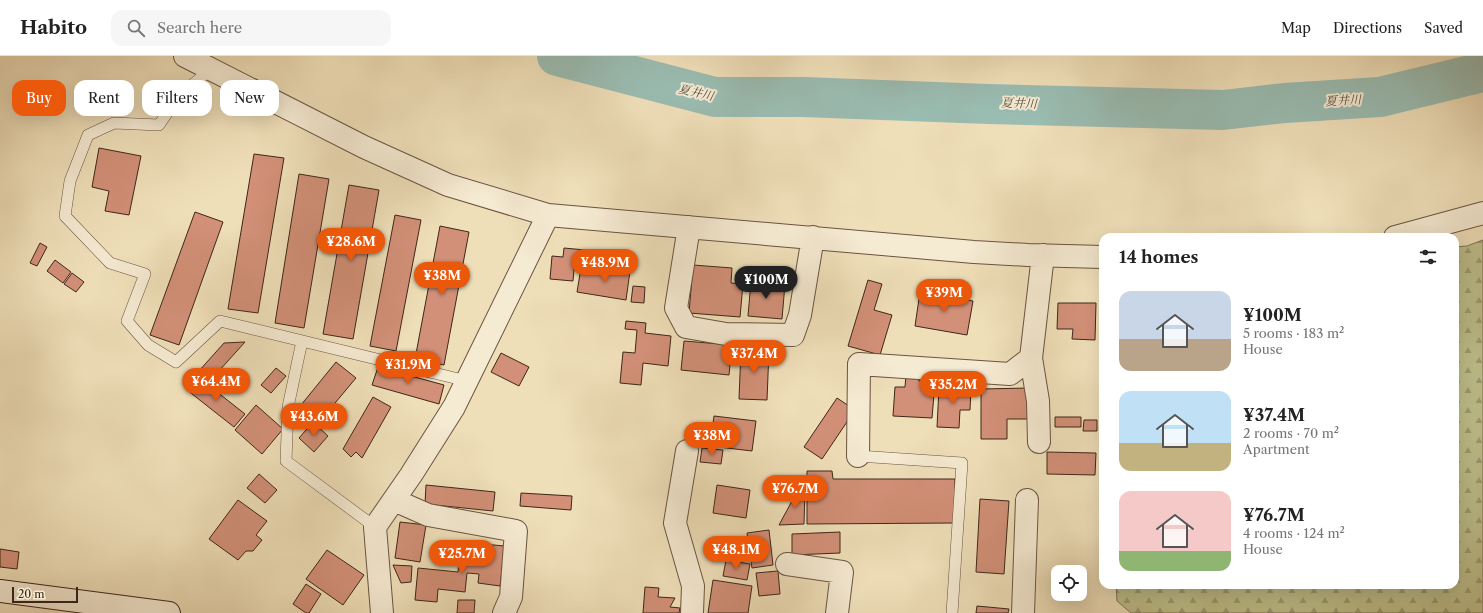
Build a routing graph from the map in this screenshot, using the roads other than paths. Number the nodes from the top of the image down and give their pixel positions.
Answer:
1 (185, 56) edge
2 (210, 69) junction
3 (1483, 213) edge
4 (548, 215) junction
5 (690, 227) junction
6 (1409, 233) edge
7 (813, 237) junction
8 (1043, 256) junction
9 (1099, 256) edge
10 (302, 341) junction
11 (1031, 358) junction
12 (467, 381) junction
13 (1039, 442) dead end
14 (686, 451) dead end
15 (858, 456) joint
16 (394, 500) junction
17 (1027, 500) dead end
18 (375, 527) junction
19 (787, 564) dead end
20 (0, 591) edge
21 (89, 608) edge
22 (169, 613) edge
23 (382, 613) edge
24 (504, 613) edge
25 (692, 613) edge
26 (837, 613) edge
27 (952, 613) edge
28 (1023, 613) edge

1 - 2 street
2 - 4 street
2 - 10 lane
3 - 6 street
4 - 5 street
4 - 12 street
5 - 7 street
5 - 7 street
7 - 8 street
8 - 9 street
8 - 11 street
10 - 12 lane
10 - 18 lane
11 - 13 street
11 - 15 street
12 - 16 street
14 - 25 street
15 - 27 lane
16 - 18 street
16 - 24 street
17 - 28 street
18 - 23 street
19 - 26 street
20 - 21 street
21 - 22 street

